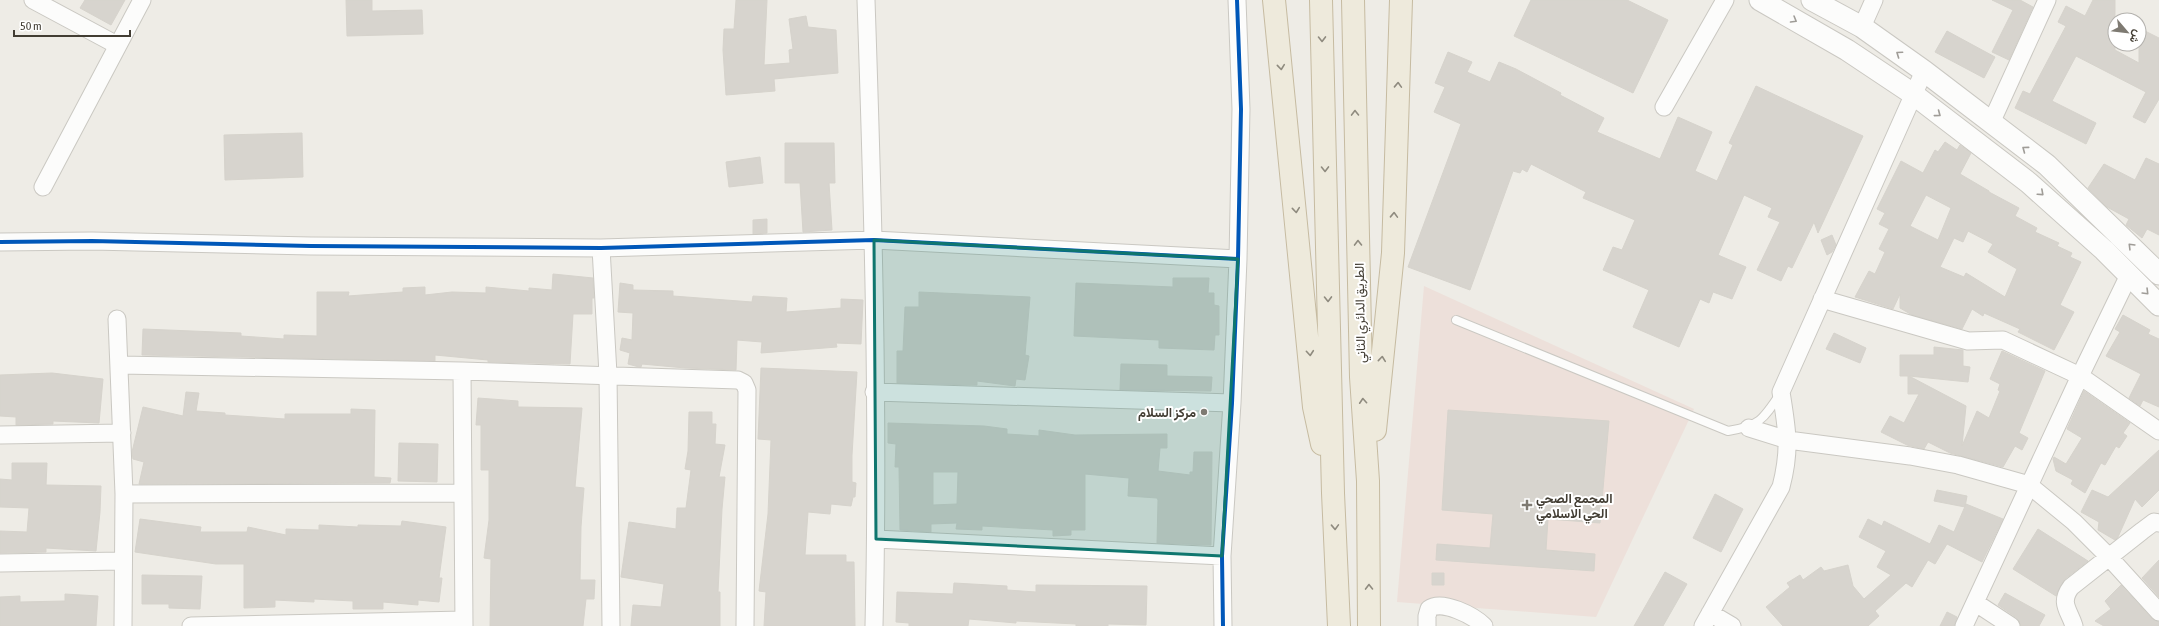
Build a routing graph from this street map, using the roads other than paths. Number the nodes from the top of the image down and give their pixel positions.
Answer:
1 (33, 0) edge
2 (142, 0) edge
3 (866, 0) edge
4 (1237, 0) edge
5 (1274, 0) edge
6 (1321, 0) edge
7 (1353, 0) edge
8 (1401, 0) edge
9 (1725, 0) edge
10 (1760, 0) edge
11 (1812, 0) edge
12 (1874, 0) edge
13 (2047, 0) edge
14 (1862, 28) junction
15 (117, 45) junction
16 (1924, 71) junction
17 (1913, 94) junction
18 (1664, 107) dead end
19 (1991, 123) junction
20 (43, 187) dead end
21 (874, 240) junction
22 (0, 242) edge
23 (601, 248) junction
24 (1238, 259) junction
25 (2159, 274) edge
26 (2129, 275) junction
27 (1822, 299) junction
28 (2159, 305) edge
29 (117, 319) dead end
30 (1456, 320) dead end
31 (120, 365) junction
32 (462, 371) junction
33 (608, 374) junction
34 (2080, 376) junction
35 (874, 392) junction
36 (1781, 392) junction
37 (1232, 403) junction
38 (1749, 428) junction
39 (2159, 431) edge
40 (122, 433) junction
41 (0, 436) edge
42 (1788, 440) junction
43 (1368, 481) junction
44 (2029, 485) junction
45 (1333, 493) junction
46 (124, 494) junction
47 (462, 494) junction
48 (2159, 523) edge
49 (876, 539) junction
50 (1222, 556) junction
51 (2108, 556) junction
52 (122, 561) junction
53 (0, 563) edge
54 (1976, 603) junction
55 (2159, 612) edge
56 (1707, 619) edge
57 (2159, 621) edge
58 (464, 623) edge
59 (123, 626) edge
60 (191, 626) edge
61 (611, 626) edge
62 (745, 626) edge
63 (874, 626) edge
64 (1223, 626) edge
65 (1339, 626) edge
66 (1370, 626) edge
67 (1427, 626) edge
68 (1484, 626) edge
69 (1732, 626) edge
70 (1964, 626) edge
71 (2011, 626) edge
72 (2074, 626) edge
73 (2157, 626) edge

1 - 15 street
2 - 15 street
3 - 21 street
4 - 24 street
5 -> 45 highway
6 -> 45 highway
43 -> 7 highway, الطريق الدائري الثاني
43 -> 8 highway
9 - 18 street
10 -> 17 street
11 - 14 street
12 - 14 street
13 - 19 street
16 -> 14 street
15 - 20 street
16 - 17 street
16 - 19 street
17 -> 26 street
17 - 27 street
25 -> 19 street
21 - 23 street
21 - 24 street
21 - 35 street
22 - 23 street
23 - 33 street
24 - 37 street
26 -> 28 street
26 - 34 street
27 - 34 street
27 - 36 street
29 - 31 street
30 - 38 lane
31 - 32 street
31 - 40 street
32 - 33 street
32 - 47 street
33 - 61 street
33 - 62 street
34 - 39 street
34 - 44 street
35 - 37 street
35 - 49 street
36 - 38 lane
36 - 42 street
37 - 50 street
38 - 42 street
40 - 41 street
40 - 46 street
42 - 44 street
42 - 56 street
66 -> 43 highway, الطريق الدائري الثاني
44 - 51 street
44 - 54 street
45 -> 65 highway
46 - 47 street
46 - 52 street
47 - 58 street
48 - 51 street
49 - 50 street
49 - 63 street
50 - 64 street
51 - 55 street
51 - 72 street
52 - 53 street
52 - 59 street
54 - 70 street
54 - 71 street
56 - 69 street
57 - 73 street
58 - 60 street
67 - 68 street

